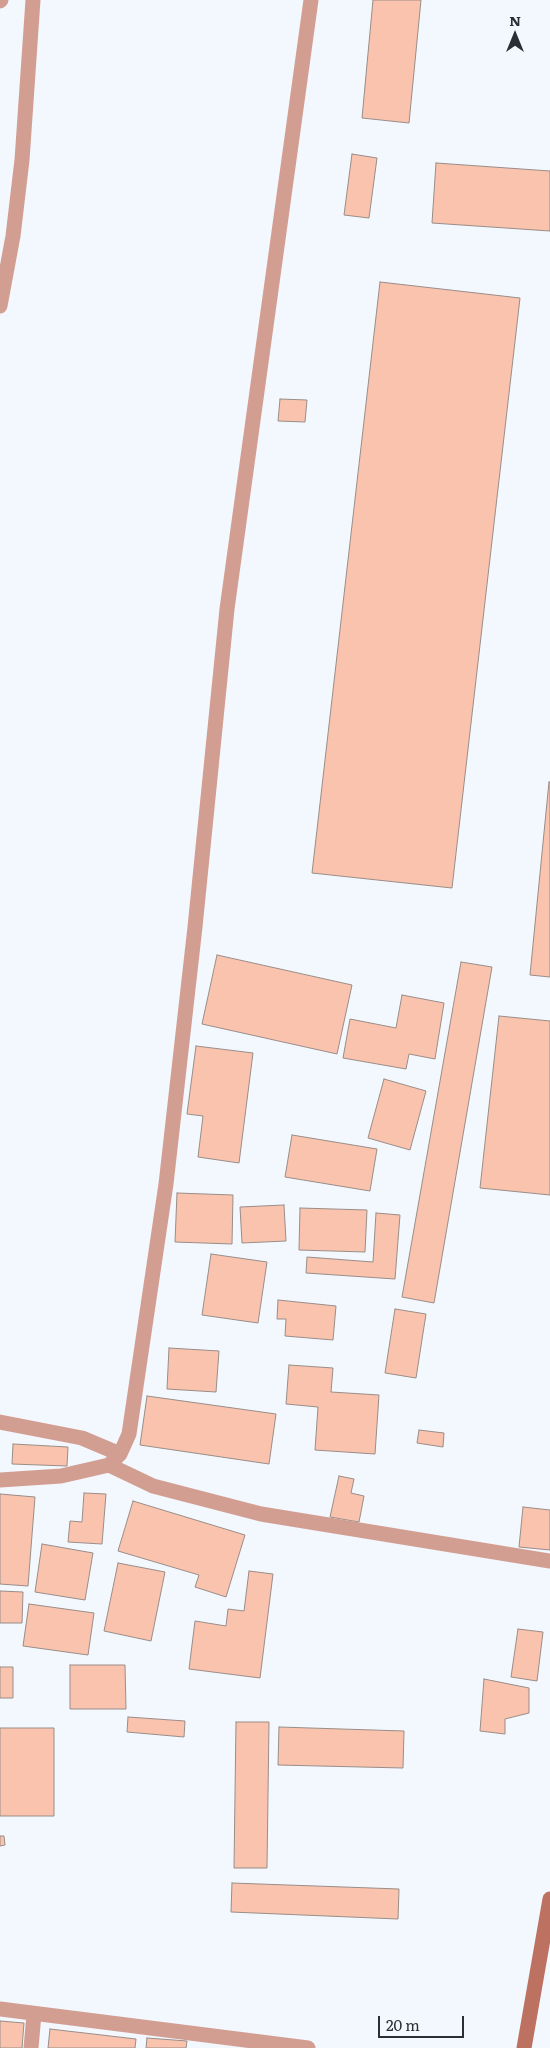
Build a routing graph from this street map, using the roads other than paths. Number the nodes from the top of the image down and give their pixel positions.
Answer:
1 (33, 0) edge
2 (311, 0) edge
3 (0, 306) edge
4 (0, 1422) edge
5 (120, 1454) junction
6 (109, 1465) junction
7 (0, 1480) edge
8 (550, 1561) edge
9 (550, 1898) edge
10 (0, 2009) edge
11 (34, 2014) junction
12 (31, 2048) edge
13 (308, 2048) edge
14 (524, 2048) edge

1 - 3 street
2 - 5 street
4 - 5 street
5 - 6 street
6 - 7 street
6 - 8 street
9 - 14 street
10 - 11 street
11 - 12 street
11 - 13 street

